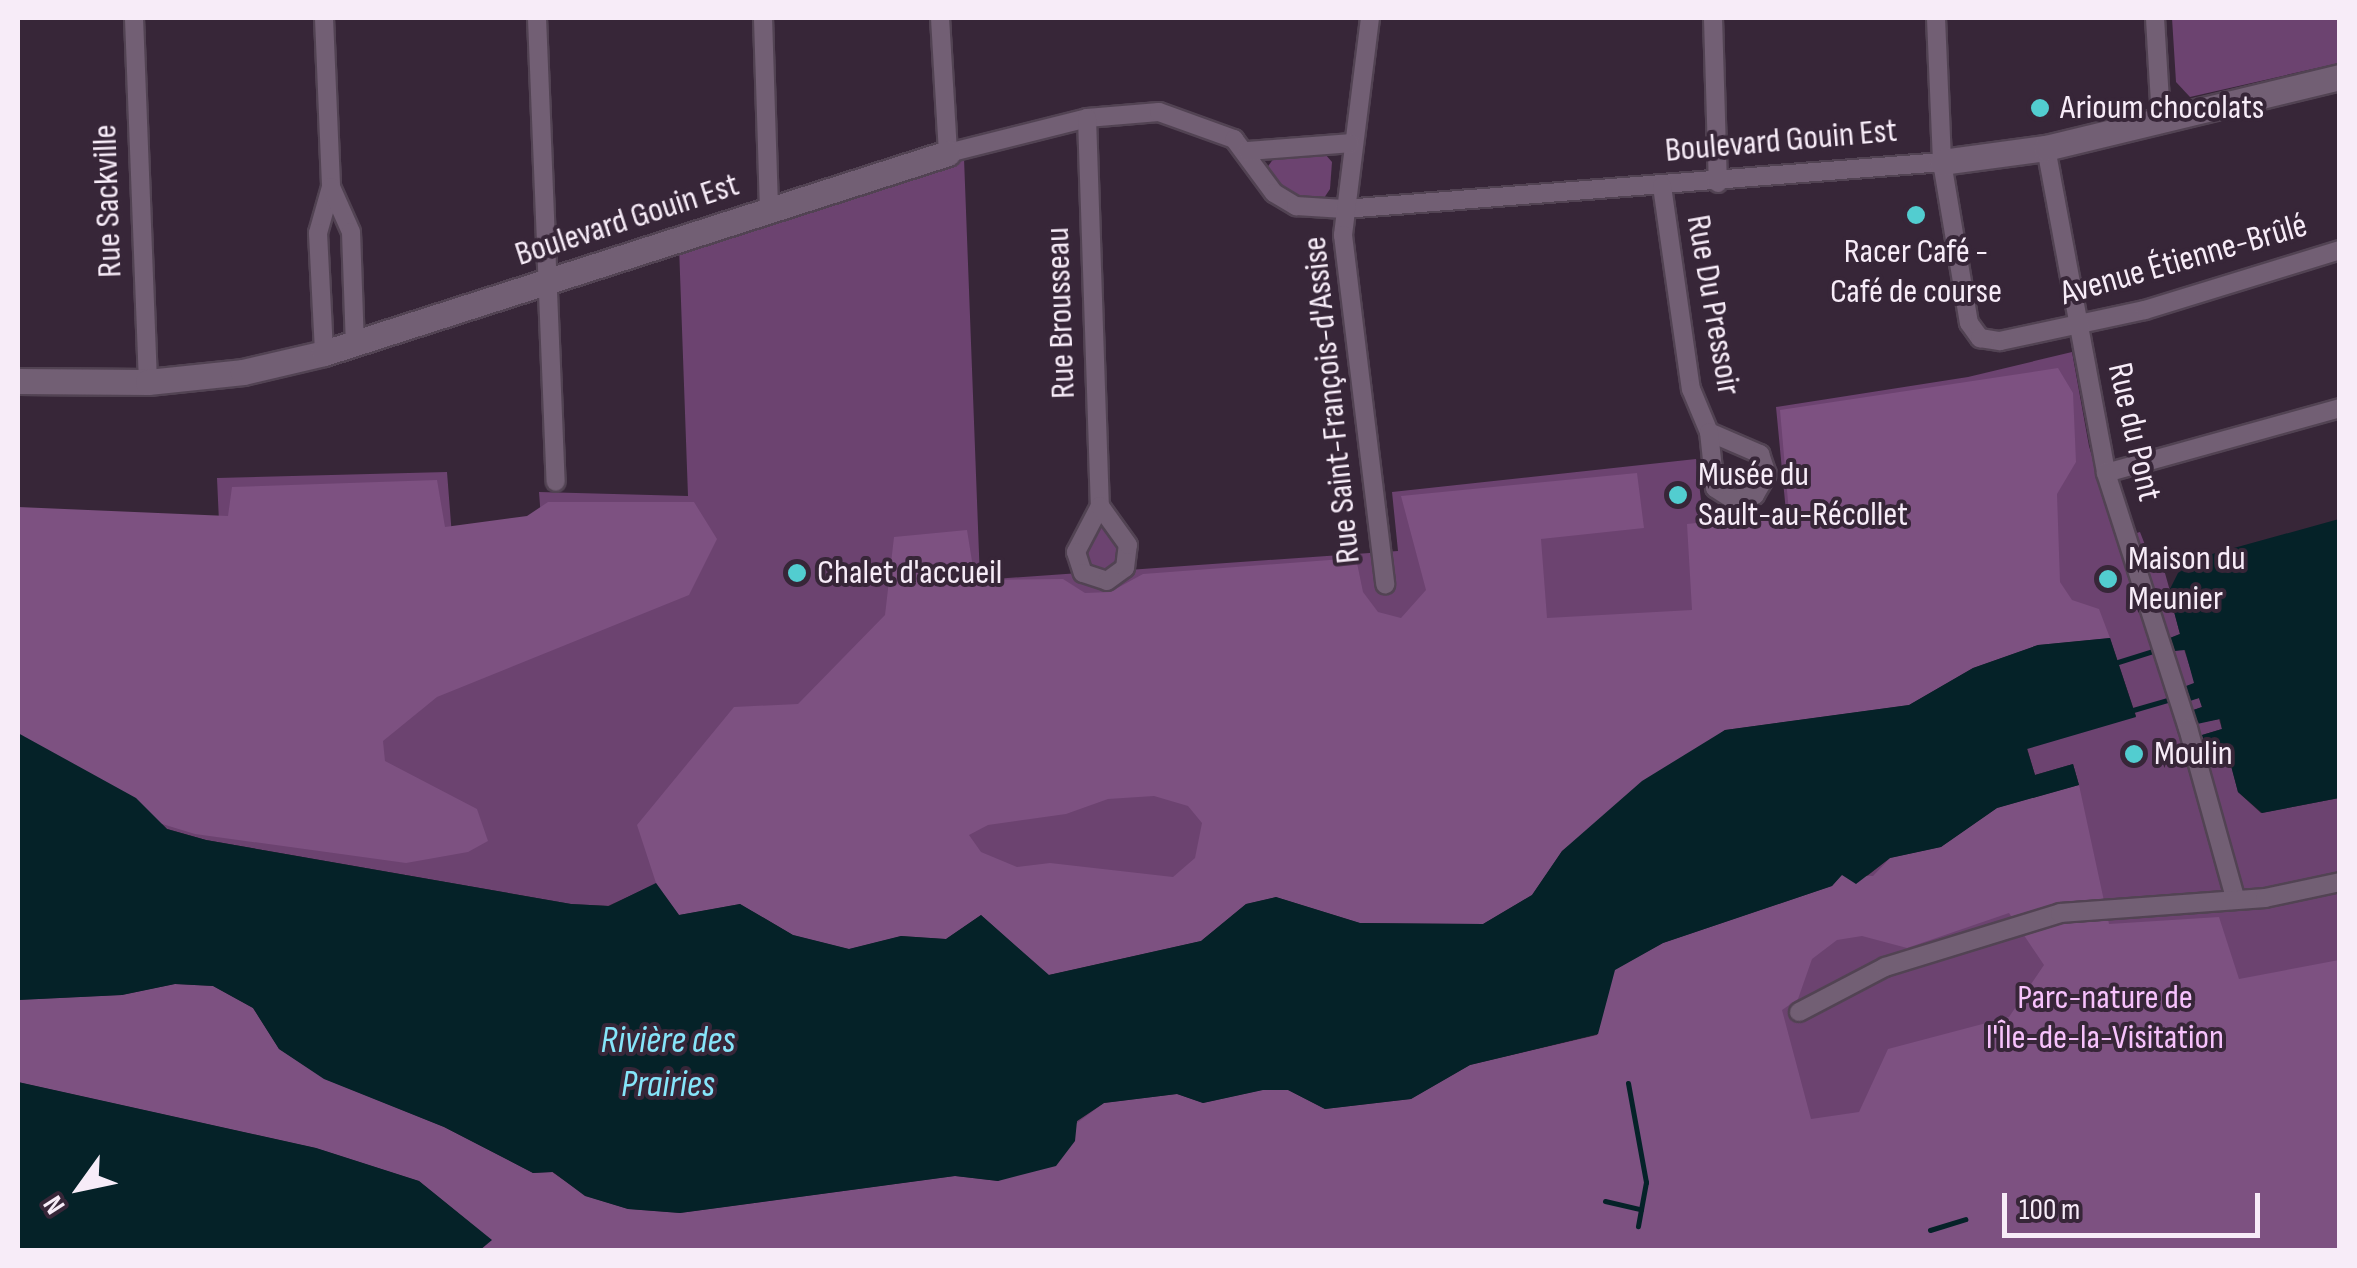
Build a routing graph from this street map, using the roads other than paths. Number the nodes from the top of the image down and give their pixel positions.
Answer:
1 (134, 18) edge
2 (324, 18) edge
3 (537, 18) edge
4 (764, 18) edge
5 (940, 18) edge
6 (1370, 18) edge
7 (1712, 18) edge
8 (1936, 18) edge
9 (2155, 18) edge
10 (2340, 77) edge
11 (1087, 118) junction
12 (2161, 118) junction
13 (1350, 143) junction
14 (2046, 148) junction
15 (1247, 150) junction
16 (948, 153) junction
17 (1942, 162) junction
18 (1718, 183) junction
19 (1662, 186) junction
20 (331, 187) junction
21 (1344, 209) junction
22 (769, 210) junction
23 (2340, 250) edge
24 (547, 284) junction
25 (2076, 324) junction
26 (354, 344) junction
27 (324, 353) junction
28 (18, 380) edge
29 (148, 382) junction
30 (2340, 408) edge
31 (1708, 432) dead end
32 (2106, 473) junction
33 (556, 482) dead end
34 (1100, 506) dead end
35 (1385, 584) dead end
36 (2340, 882) edge
37 (2235, 898) junction
38 (1799, 1012) dead end

1 - 29 street, Rue Sackville
2 - 20 street
3 - 24 street
4 - 22 street
5 - 16 street
6 - 13 street, Rue Saint-François-d'Assise
7 - 18 street
8 - 17 street
9 - 12 street
10 - 12 street, Boulevard Gouin Est
11 - 15 street, Boulevard Gouin Est
11 - 16 street, Boulevard Gouin Est
11 - 34 street, Rue Brousseau
12 - 14 street, Boulevard Gouin Est
13 - 15 street
13 - 21 street, Rue Saint-François-d'Assise
14 - 17 street, Boulevard Gouin Est
14 - 25 street, Rue du Pont
15 - 21 street, Boulevard Gouin Est
16 - 22 street, Boulevard Gouin Est
17 - 18 street, Boulevard Gouin Est
17 - 25 street, Avenue Étienne-Brûlé
18 - 19 street, Boulevard Gouin Est
19 - 21 street, Boulevard Gouin Est
19 - 31 street, Rue Du Pressoir
20 - 26 street
20 - 27 street
21 - 35 street, Rue Saint-François-d'Assise
22 - 24 street, Boulevard Gouin Est
23 - 25 street, Avenue Étienne-Brûlé
24 - 26 street, Boulevard Gouin Est
24 - 33 street
25 - 32 street, Rue du Pont
26 - 27 street, Boulevard Gouin Est
27 - 29 street, Boulevard Gouin Est
28 - 29 street, Boulevard Gouin Est
30 - 32 street
32 - 37 street, Rue du Pont
36 - 37 street
37 - 38 street

